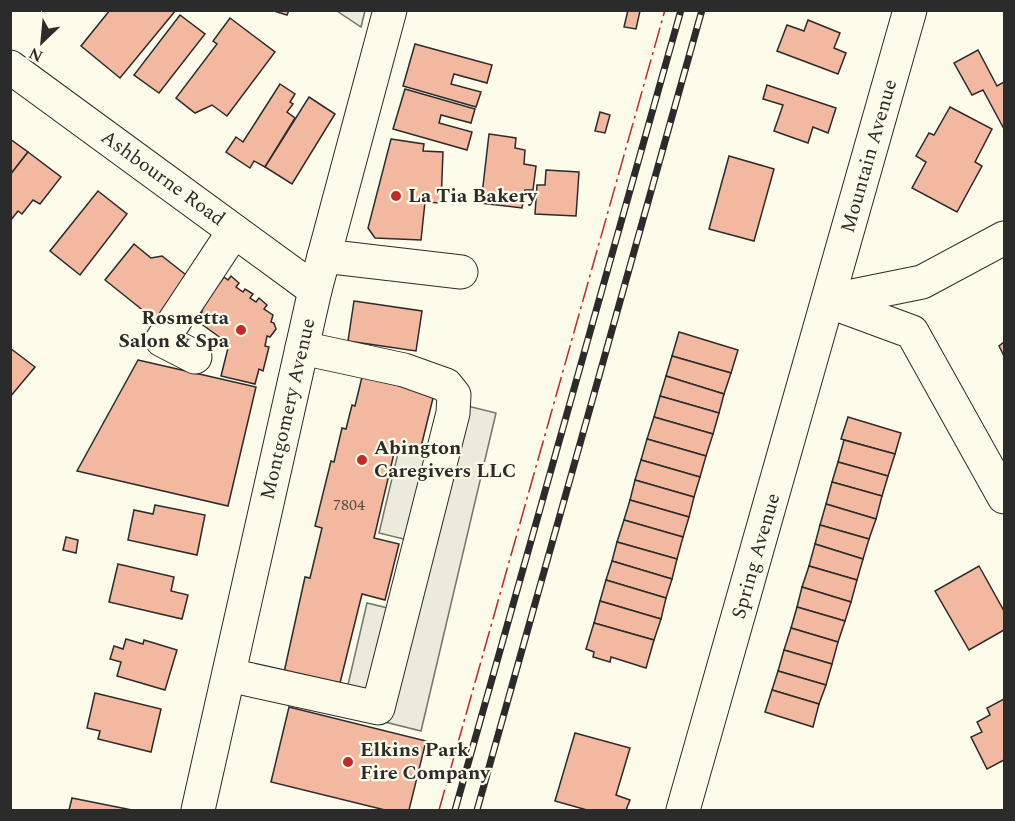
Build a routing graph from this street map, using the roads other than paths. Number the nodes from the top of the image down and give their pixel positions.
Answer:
1 (910, 10) edge
2 (388, 11) edge
3 (10, 67) edge
4 (234, 231) junction
5 (1005, 238) edge
6 (324, 256) junction
7 (460, 272) dead end
8 (315, 290) junction
9 (828, 301) junction
10 (302, 348) junction
11 (195, 357) dead end
12 (1005, 497) edge
13 (229, 675) junction
14 (198, 810) edge
15 (683, 810) edge

1 - 9 street, Mountain Avenue
2 - 6 street, Montgomery Avenue
3 - 4 street, Ashbourne Road
4 - 8 street, Ashbourne Road
4 - 11 street
5 - 9 street
6 - 7 street
6 - 8 street, Montgomery Avenue
8 - 10 street, Montgomery Avenue
9 - 12 street
9 - 15 street, Spring Avenue
10 - 13 street, Montgomery Avenue
10 - 13 street
13 - 14 street, Montgomery Avenue

